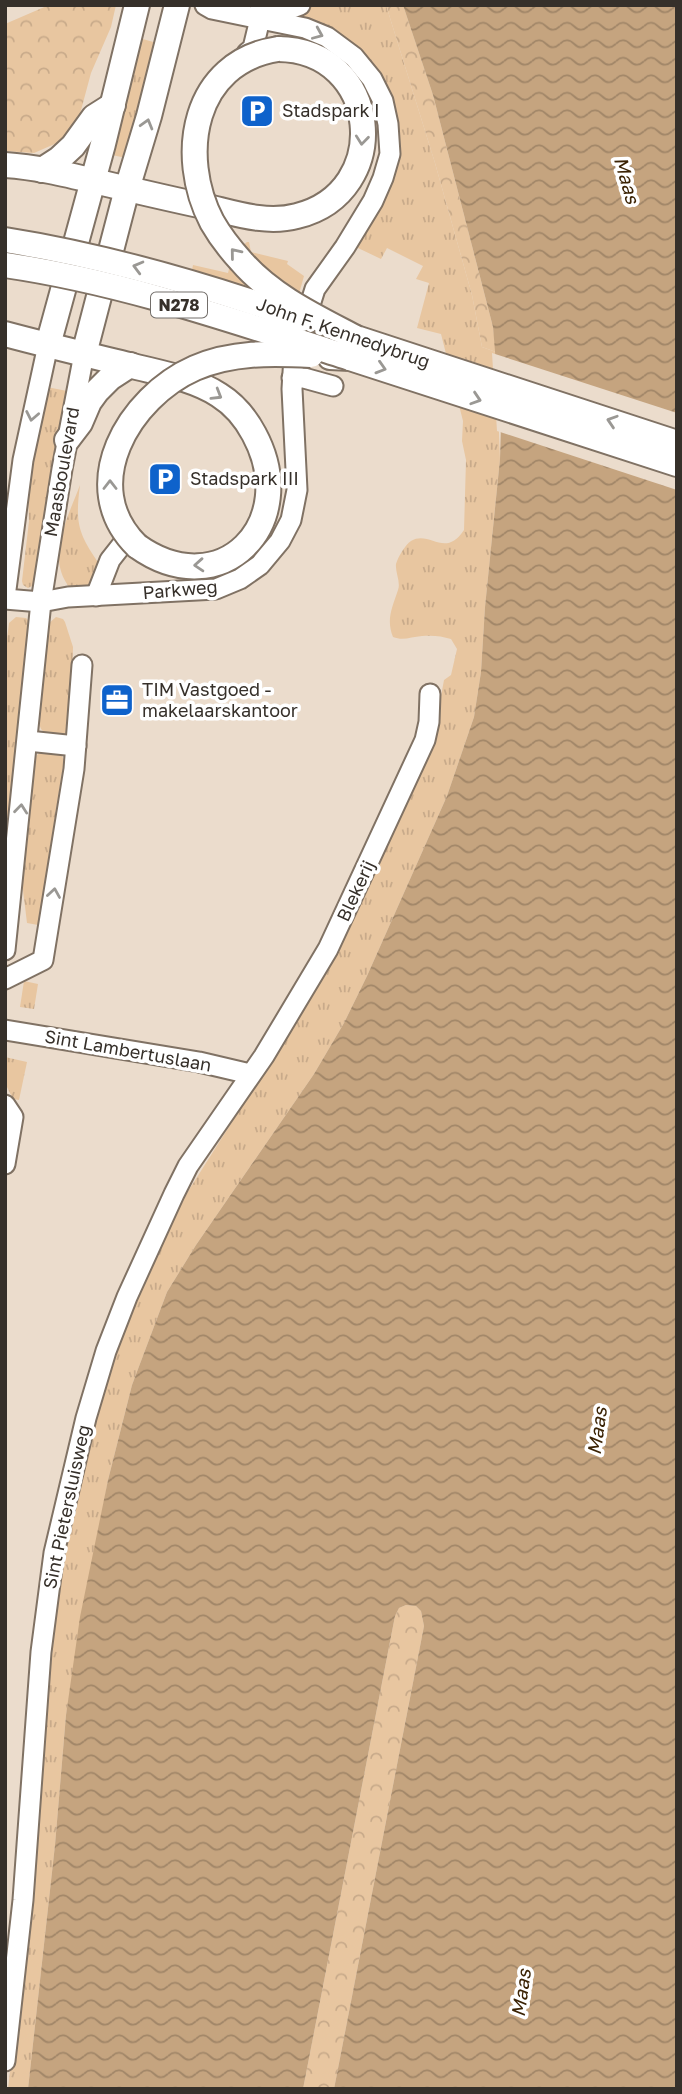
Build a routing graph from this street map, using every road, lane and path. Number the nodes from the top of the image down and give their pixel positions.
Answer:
1 (137, 5) edge
2 (177, 5) edge
3 (205, 5) edge
4 (239, 5) edge
5 (300, 5) edge
6 (266, 21) junction
7 (262, 54) junction
8 (113, 105) junction
9 (5, 165) edge
10 (42, 170) junction
11 (92, 181) junction
12 (127, 189) junction
13 (5, 240) edge
14 (113, 242) junction
15 (5, 265) edge
16 (60, 299) junction
17 (5, 334) edge
18 (48, 345) junction
19 (353, 348) junction
20 (84, 354) junction
21 (130, 365) junction
22 (292, 378) junction
23 (333, 386) dead end
24 (67, 440) junction
25 (677, 443) edge
26 (677, 464) edge
27 (9, 535) edge
28 (128, 548) junction
29 (96, 596) junction
30 (5, 598) edge
31 (41, 602) junction
32 (82, 665) dead end
33 (429, 694) dead end
34 (28, 741) junction
35 (76, 746) junction
36 (5, 950) edge
37 (5, 979) edge
38 (5, 1030) edge
39 (250, 1074) junction
40 (5, 1105) edge
41 (5, 1164) edge
42 (5, 2062) edge

1 - 8 main road
12 -> 2 main road, Maasboulevard
3 - 6 street, Parkweg
4 - 5 street
6 - 7 street
6 -> 22 street, Parkweg
7 -> 12 main road
19 -> 7 main road, bridge
8 - 10 main road
8 - 11 main road
9 - 10 main road
10 - 11 main road
11 - 12 main road
11 - 14 main road
11 - 16 main road
12 - 14 main road, Maasboulevard
19 -> 13 main road, John F. Kennedybrug / N278, bridge
14 - 20 main road, Maasboulevard
15 - 19 main road, John F. Kennedybrug / N278, bridge
16 - 18 main road
16 - 20 main road
17 - 18 main road
18 - 20 main road
18 -> 27 street
25 -> 19 main road, John F. Kennedybrug / N278
19 -> 26 main road, John F. Kennedybrug / N278
28 -> 19 main road, bridge
20 - 21 main road
20 - 24 street, Maasboulevard
21 - 24 main road
21 -> 28 main road
22 - 23 street
22 - 29 street, Parkweg
24 - 31 street, Maasboulevard
27 - 30 street
28 - 29 street
29 - 31 street, Parkweg
30 - 31 street, Parkweg
31 - 34 street, Maasboulevard
32 - 35 street
33 - 39 street, Blekerij
34 - 35 street
36 -> 34 street, Maasboulevard
37 -> 35 street
38 - 39 street, Sint Lambertuslaan
39 - 42 street, Sint Pietersluisweg
40 - 41 street

